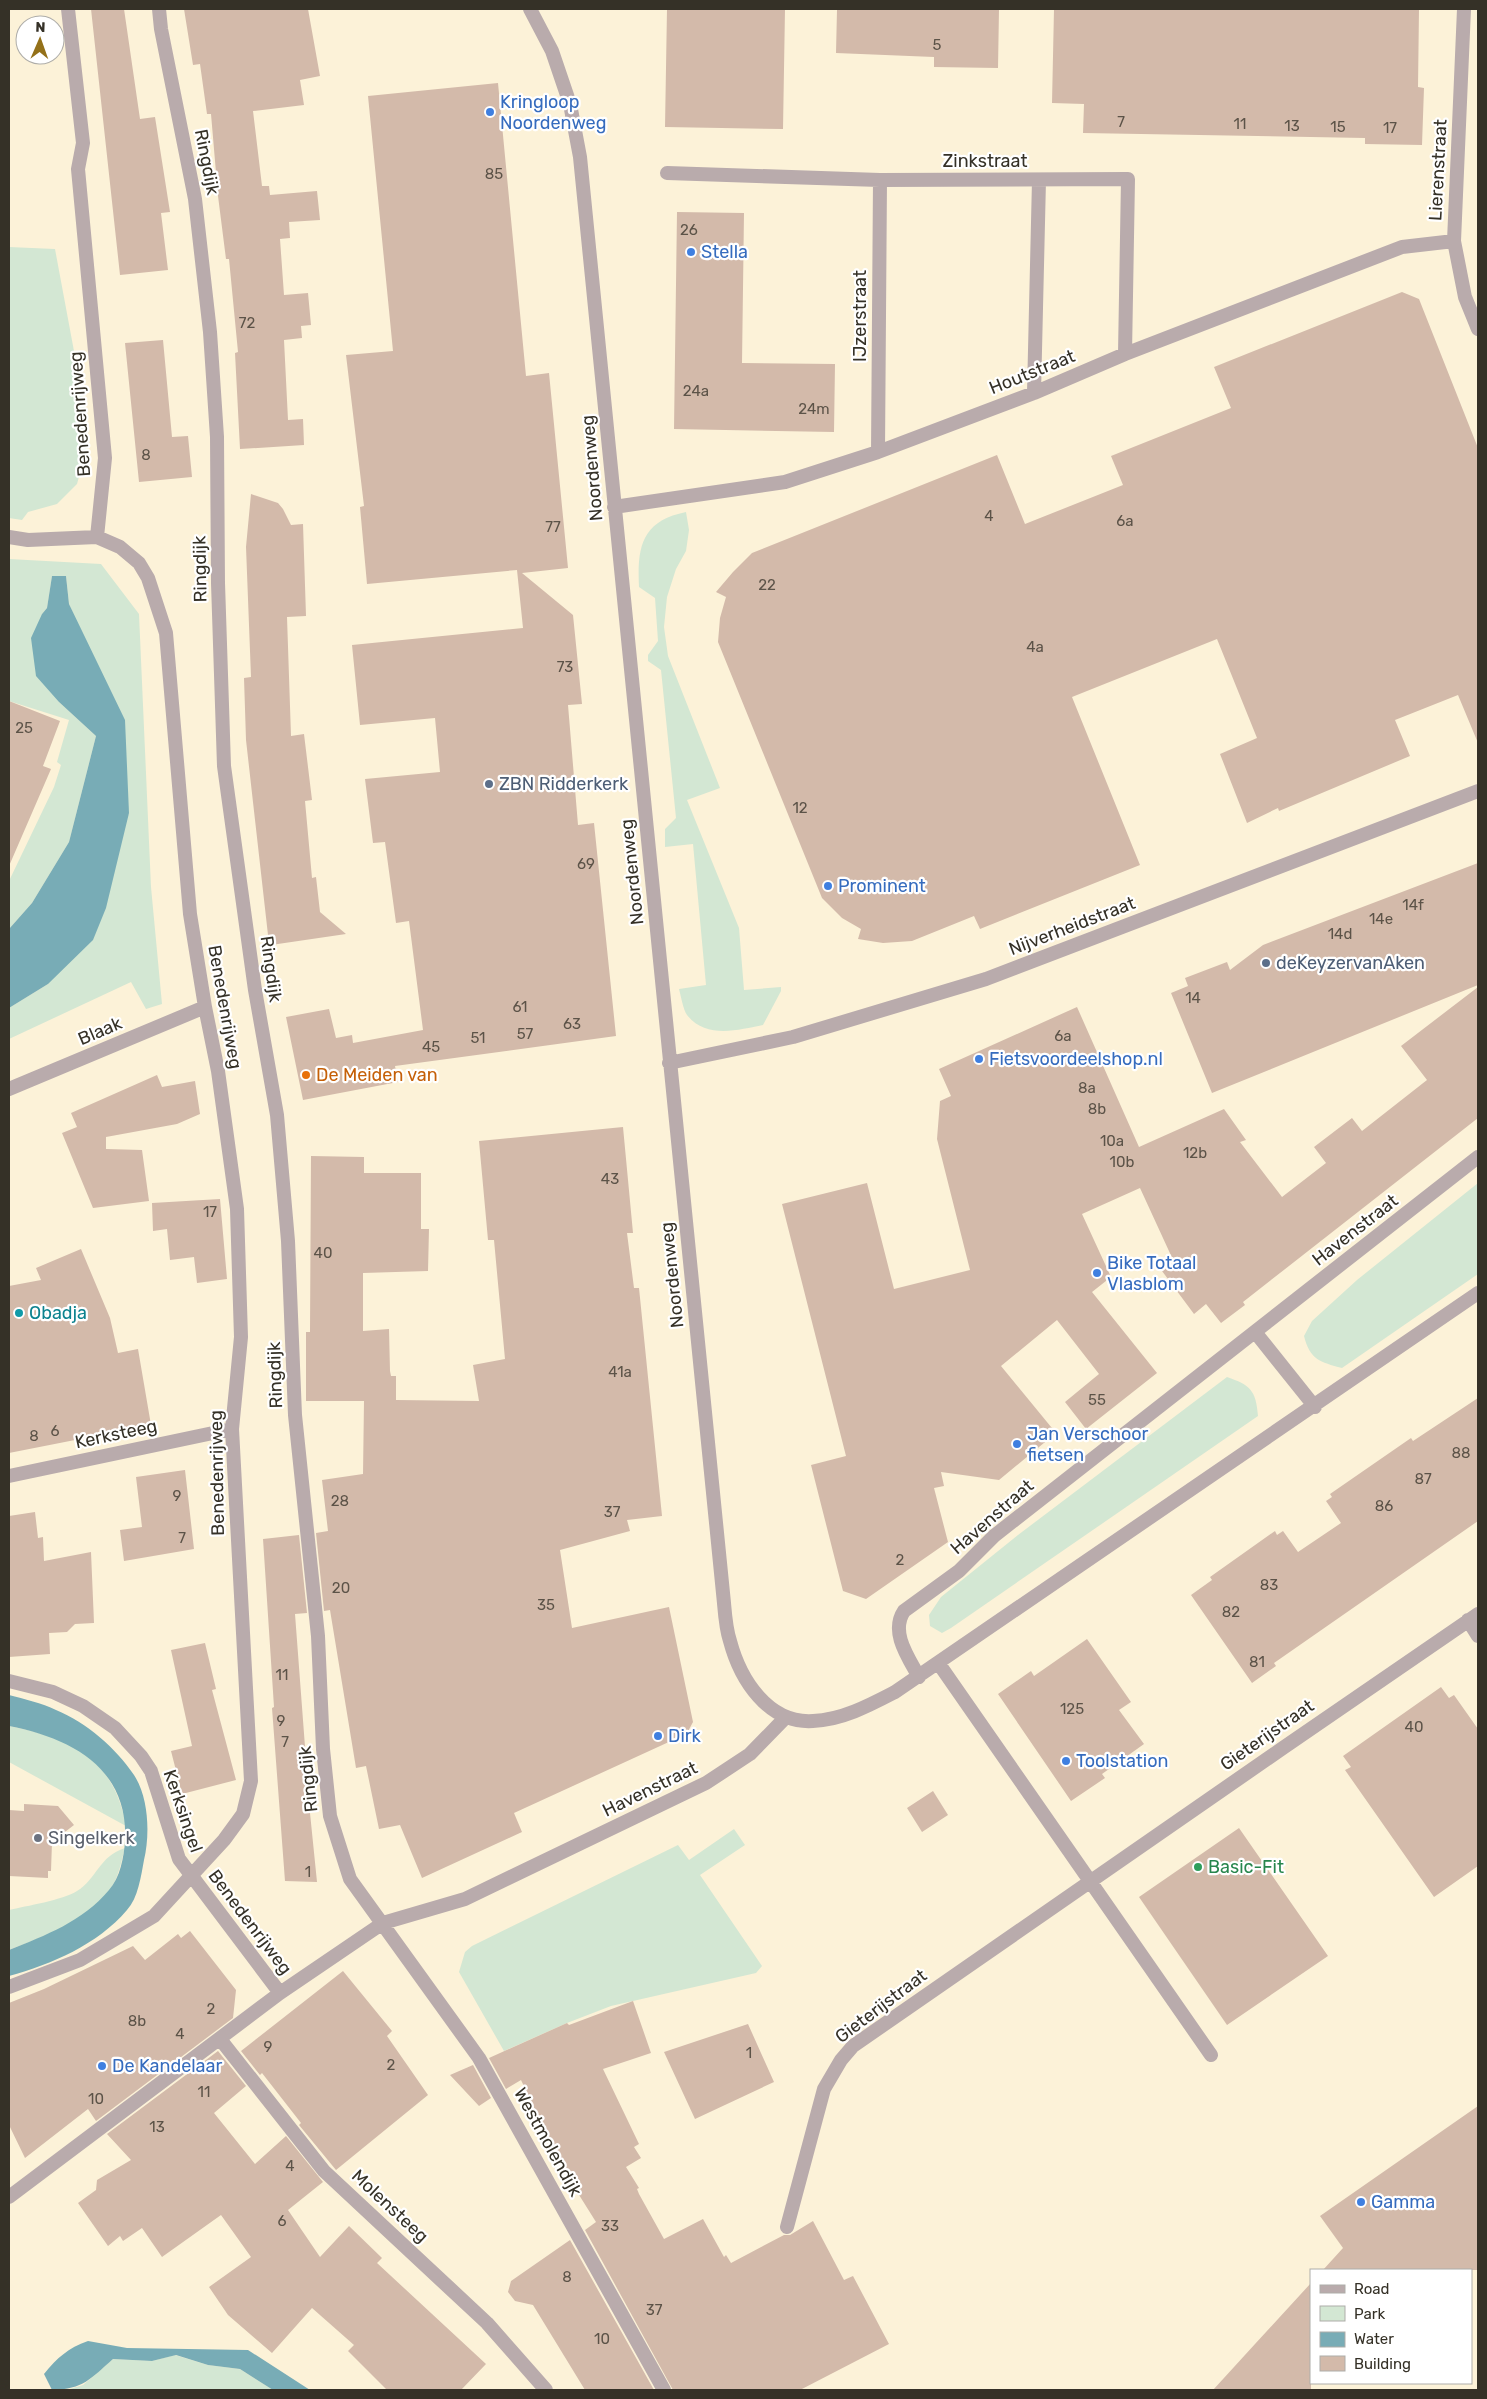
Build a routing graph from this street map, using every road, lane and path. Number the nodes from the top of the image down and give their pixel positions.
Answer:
1 (68, 9) edge
2 (159, 9) edge
3 (530, 9) edge
4 (1464, 9) edge
5 (667, 173) dead end
6 (880, 180) junction
7 (1039, 180) junction
8 (1454, 241) junction
9 (1478, 330) edge
10 (1125, 354) junction
11 (1034, 392) junction
12 (878, 452) junction
13 (614, 507) junction
14 (9, 537) edge
15 (97, 537) junction
16 (1478, 791) edge
17 (205, 1007) junction
18 (669, 1063) junction
19 (9, 1088) edge
20 (1478, 1157) edge
21 (1478, 1293) edge
22 (1255, 1332) junction
23 (1315, 1407) junction
24 (232, 1429) junction
25 (9, 1476) edge
26 (1473, 1617) edge
27 (1478, 1636) edge
28 (939, 1664) junction
29 (919, 1677) junction
30 (9, 1680) edge
31 (786, 1717) junction
32 (191, 1878) junction
33 (1090, 1883) junction
34 (383, 1923) junction
35 (9, 1987) edge
36 (280, 1993) junction
37 (220, 2039) junction
38 (1211, 2056) dead end
39 (9, 2197) edge
40 (787, 2227) dead end
41 (546, 2390) edge
42 (664, 2390) edge

1 - 15 street, Benedenrijweg
2 - 34 street, Ringdijk
3 - 13 street, Noordenweg
4 - 8 street, Lierenstraat
5 - 6 street, Zinkstraat
6 - 7 street, Zinkstraat
6 - 12 street, IJzerstraat
7 - 10 street, Zinkstraat
7 - 11 street
8 - 9 street, Lierenstraat
8 - 10 street, Houtstraat
10 - 11 street, Houtstraat
11 - 12 street, Houtstraat
12 - 13 street, Houtstraat
13 - 18 street, Noordenweg
14 - 15 street
15 - 17 street, Benedenrijweg
16 - 18 street, Nijverheidstraat
17 - 19 street, Blaak
17 - 24 street, Benedenrijweg
18 - 31 street, Noordenweg
20 - 22 street, Havenstraat
21 - 23 street
22 - 23 street
22 - 29 street, Havenstraat
23 - 28 street
24 - 25 street, Kerksteeg
24 - 32 street, Benedenrijweg
26 - 27 street, Gieterijstraat
26 - 33 street, Gieterijstraat
28 - 29 street
28 - 33 street
29 - 31 street
30 - 32 street, Kerksingel
31 - 34 street, Havenstraat
32 - 35 street, Kerksingel
32 - 36 street, Benedenrijweg
33 - 38 street
33 - 40 street, Gieterijstraat
34 - 36 street, Havenstraat
34 - 42 street, Westmolendijk
36 - 37 street, Havenstraat
37 - 39 street, Havenstraat
37 - 41 street, Molensteeg

